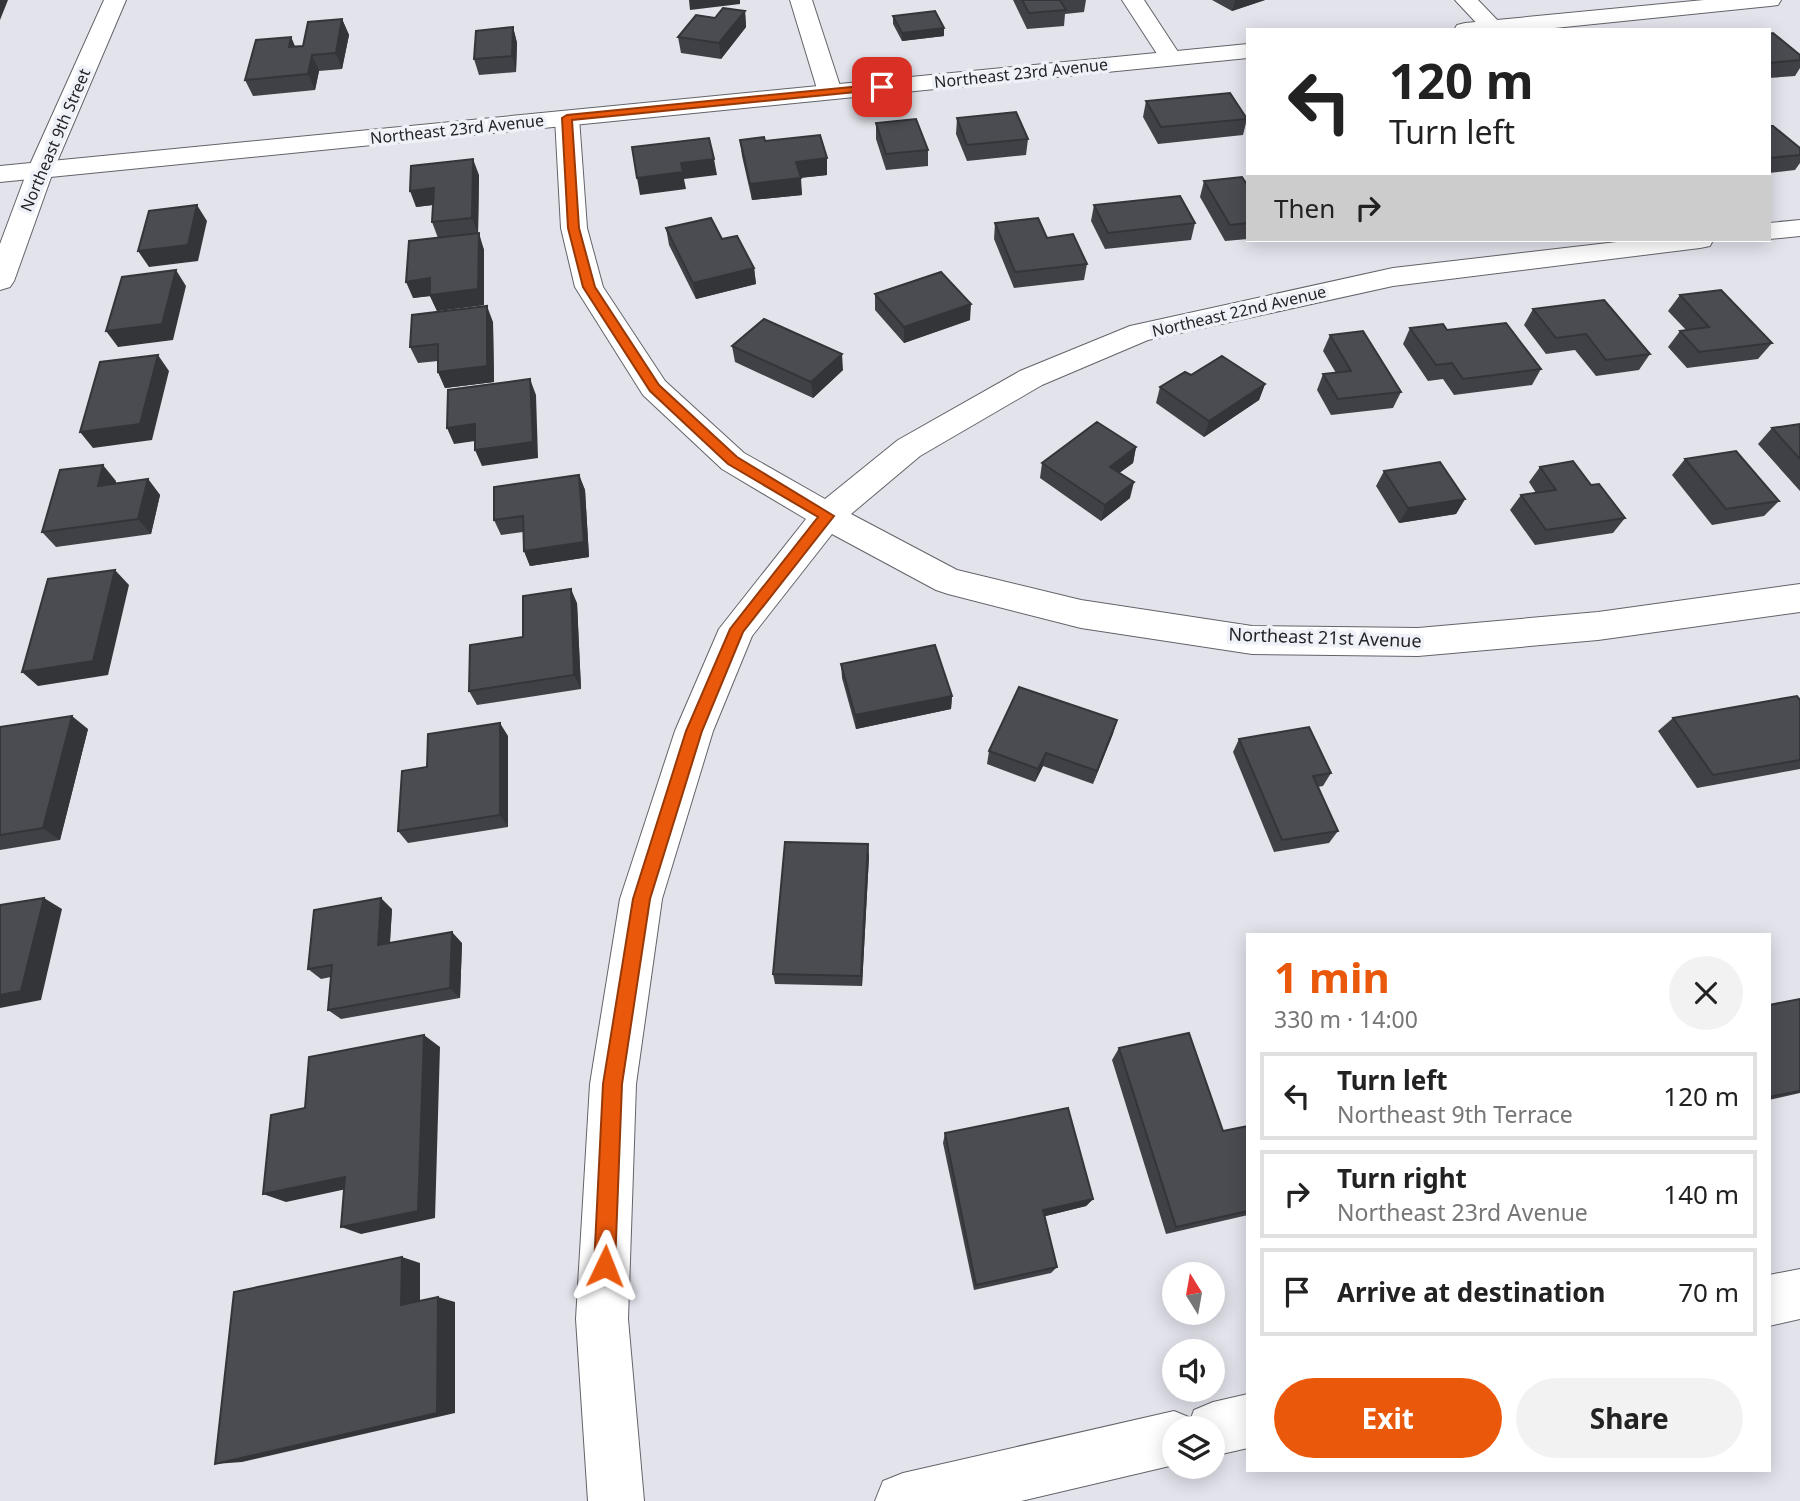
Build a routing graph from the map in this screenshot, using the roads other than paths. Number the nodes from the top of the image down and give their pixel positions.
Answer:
1 (115, 0) edge
2 (801, 0) edge
3 (1133, 0) edge
4 (1466, 0) edge
5 (1770, 0) edge
6 (1493, 27) junction
7 (1484, 28) edge
8 (1246, 51) edge
9 (1171, 58) junction
10 (830, 92) junction
11 (567, 118) junction
12 (40, 169) junction
13 (0, 174) edge
14 (1800, 228) edge
15 (1771, 231) edge
16 (1683, 242) edge
17 (0, 281) edge
18 (827, 516) junction
19 (1800, 597) edge
20 (1800, 1294) edge
21 (1771, 1301) edge
22 (1246, 1421) edge
23 (1225, 1426) edge
24 (1162, 1441) edge
25 (616, 1501) edge
26 (904, 1501) edge

1 - 12 street, Northeast 9th Street
2 - 10 street
3 - 9 street
4 - 6 street
5 - 6 street
6 - 7 street
8 - 9 street, Northeast 23rd Avenue
9 - 10 street, Northeast 23rd Avenue
10 - 11 street, Northeast 23rd Avenue
11 - 12 street, Northeast 23rd Avenue
11 - 18 street, Northeast 21st Avenue
12 - 13 street, Northeast 23rd Avenue
12 - 17 street, Northeast 9th Street
14 - 15 street
16 - 18 street, Northeast 22nd Avenue
18 - 19 street, Northeast 21st Avenue
18 - 25 street, Northeast 22nd Avenue
20 - 21 street
22 - 23 street
24 - 26 street

